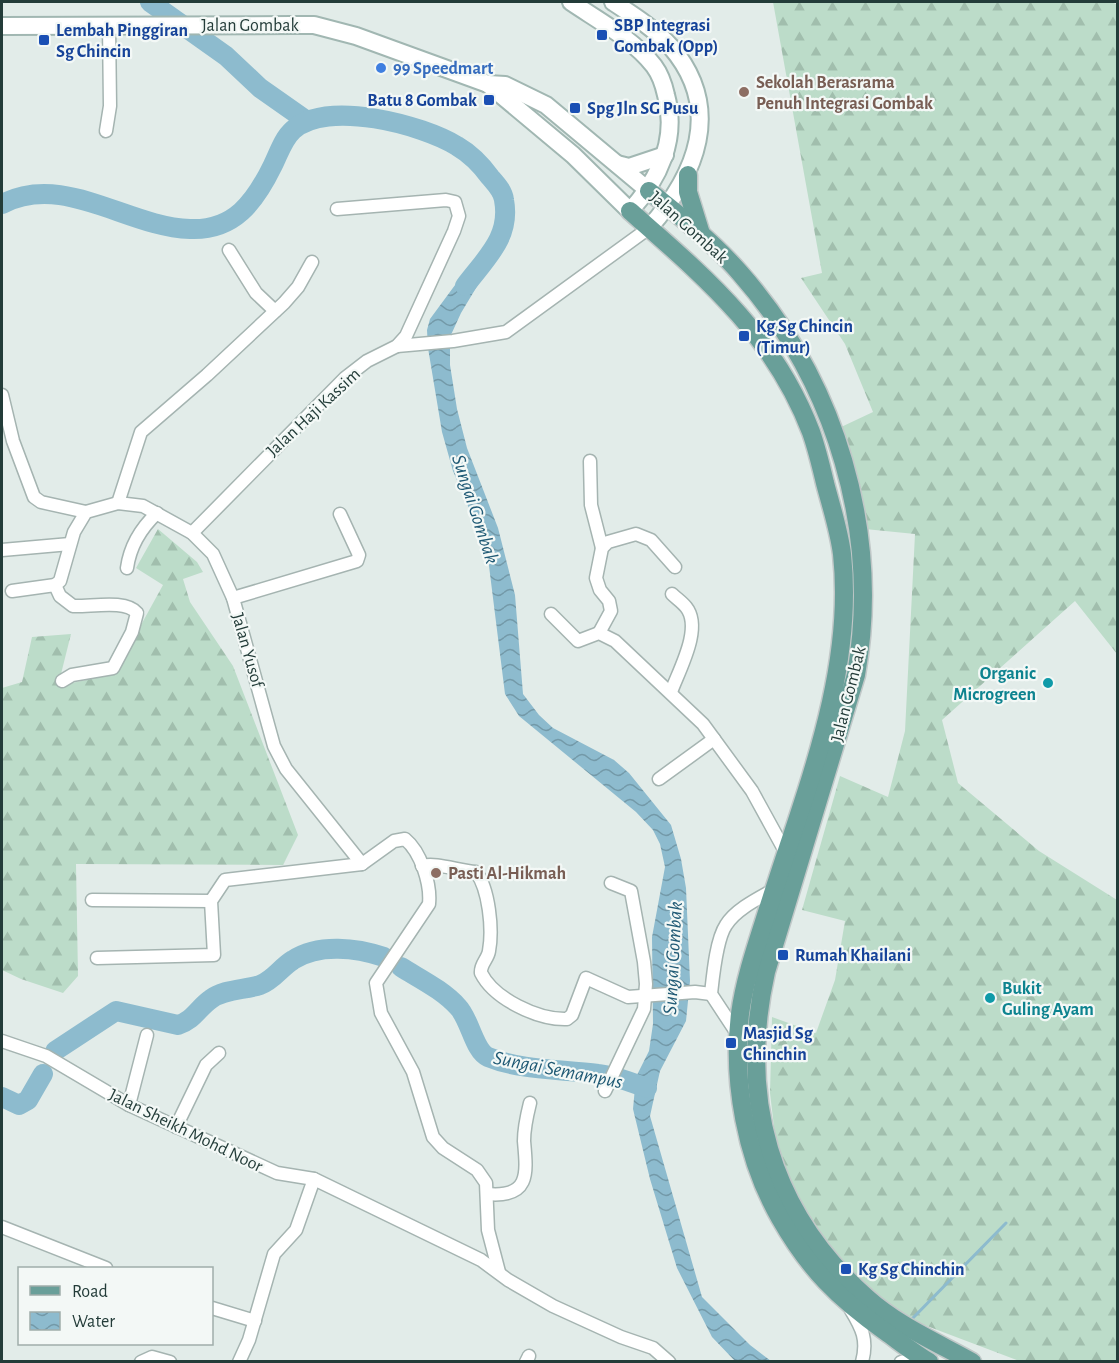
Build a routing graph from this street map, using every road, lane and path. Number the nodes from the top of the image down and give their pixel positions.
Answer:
1 (571, 2) edge
2 (613, 2) edge
3 (2, 26) edge
4 (109, 26) junction
5 (488, 84) junction
6 (106, 130) dead end
7 (665, 155) junction
8 (617, 164) junction
9 (688, 175) junction
10 (649, 191) junction
11 (668, 207) junction
12 (337, 209) dead end
13 (630, 211) junction
14 (650, 228) junction
15 (703, 238) junction
16 (229, 250) dead end
17 (312, 262) dead end
18 (275, 311) junction
19 (397, 346) junction
20 (2, 395) edge
21 (590, 461) dead end
22 (118, 503) junction
23 (86, 512) junction
24 (157, 513) junction
25 (340, 514) dead end
26 (192, 532) junction
27 (70, 544) junction
28 (602, 548) junction
29 (2, 550) edge
30 (675, 567) dead end
31 (127, 568) dead end
32 (55, 585) junction
33 (12, 591) dead end
34 (672, 594) dead end
35 (233, 598) junction
36 (551, 614) dead end
37 (598, 633) junction
38 (62, 681) dead end
39 (671, 692) junction
40 (714, 739) junction
41 (659, 779) dead end
42 (786, 853) junction
43 (362, 864) junction
44 (422, 866) junction
45 (610, 884) dead end
46 (775, 889) junction
47 (92, 900) dead end
48 (211, 901) junction
49 (97, 958) dead end
50 (711, 994) junction
51 (646, 996) junction
52 (147, 1035) dead end
53 (738, 1035) junction
54 (2, 1041) edge
55 (219, 1053) dead end
56 (606, 1087) dead end
57 (530, 1103) dead end
58 (129, 1105) junction
59 (176, 1127) junction
60 (314, 1179) junction
61 (487, 1194) junction
62 (2, 1227) edge
63 (101, 1267) edge
64 (499, 1272) junction
65 (849, 1305) junction
66 (213, 1308) edge
67 (255, 1321) junction
68 (926, 1359) edge
69 (141, 1362) edge
70 (170, 1362) edge
71 (239, 1362) edge
72 (669, 1362) edge
73 (862, 1362) edge
74 (902, 1362) edge
75 (972, 1362) edge

1 - 7 main road
2 - 9 main road
3 - 4 main road, Jalan Gombak
4 - 5 main road, Jalan Gombak
4 - 6 street
5 - 8 main road, Jalan Gombak
5 - 13 main road, Jalan Gombak
7 - 8 main road
7 - 10 main road
8 - 10 main road, Jalan Gombak
9 - 11 main road
9 - 15 main road
10 - 11 main road, Jalan Gombak
10 - 13 main road
11 - 14 main road
11 - 15 main road, Jalan Gombak
12 - 19 street, Jalan Haji Kassim
13 - 14 main road, Jalan Gombak
14 - 19 street
14 - 42 main road, Jalan Gombak
15 - 75 main road, Jalan Gombak
16 - 18 street
17 - 18 street
18 - 22 street
19 - 26 street, Jalan Haji Kassim
20 - 23 street, Jalan Yusof
21 - 28 street
22 - 23 street, Jalan Yusof
22 - 24 street, Jalan Yusof
23 - 27 street
24 - 26 street, Jalan Yusof
24 - 31 street
25 - 35 street
26 - 35 street, Jalan Yusof
27 - 29 street
27 - 32 street
28 - 30 street
28 - 37 street
32 - 33 street
32 - 38 street
34 - 39 street
35 - 43 street, Jalan Yusof
36 - 37 street
37 - 39 street
39 - 40 street
40 - 41 street
40 - 42 street
42 - 46 main road, Jalan Gombak
43 - 44 street
43 - 48 street
44 - 51 street
44 - 61 street
45 - 51 street
46 - 50 street
46 - 53 main road, Jalan Gombak
47 - 48 street
48 - 49 street
50 - 51 street
50 - 53 street
51 - 56 street
52 - 58 street
53 - 65 main road, Jalan Gombak
54 - 58 street, Jalan Sheikh Mohd Noor
55 - 59 street
57 - 61 street
58 - 59 street, Jalan Sheikh Mohd Noor
59 - 60 street, Jalan Sheikh Mohd Noor
60 - 64 street, Jalan Sheikh Mohd Noor
60 - 67 street
61 - 64 street
62 - 63 street
64 - 72 street, Jalan Sheikh Mohd Noor
65 - 68 main road, Jalan Gombak
65 - 73 street
66 - 67 street
67 - 71 street
68 - 74 street
69 - 70 street

